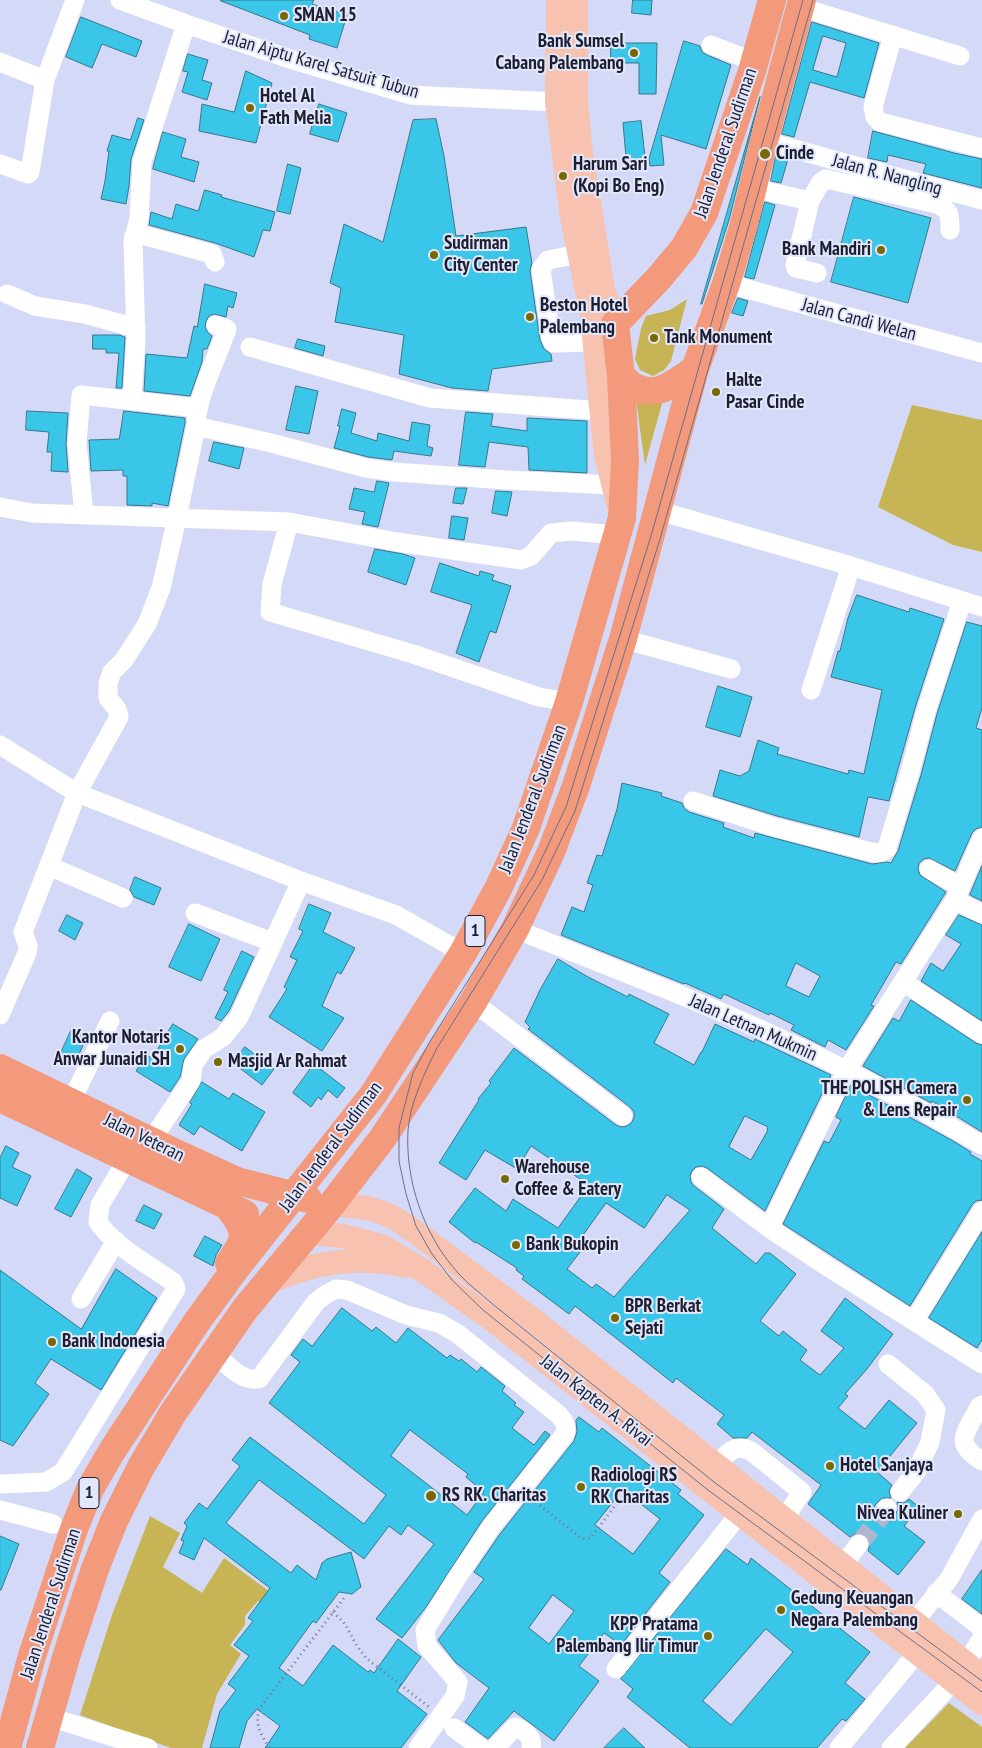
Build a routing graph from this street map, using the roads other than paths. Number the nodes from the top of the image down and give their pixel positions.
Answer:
1 (75, 0) edge
2 (120, 0) edge
3 (558, 0) edge
4 (576, 0) edge
5 (772, 0) edge
6 (801, 4) edge
7 (186, 24) junction
8 (893, 35) junction
9 (711, 45) dead end
10 (960, 56) dead end
11 (0, 62) edge
12 (755, 62) junction
13 (45, 80) junction
14 (567, 101) junction
15 (764, 141) junction
16 (982, 148) edge
17 (0, 164) edge
18 (752, 188) junction
19 (982, 200) edge
20 (810, 201) junction
21 (950, 230) dead end
22 (135, 233) junction
23 (579, 254) junction
24 (215, 262) dead end
25 (816, 273) dead end
26 (736, 286) dead end
27 (7, 294) dead end
28 (615, 324) junction
29 (136, 328) junction
30 (595, 342) junction
31 (982, 353) edge
32 (695, 369) junction
33 (621, 376) junction
34 (132, 400) junction
35 (602, 412) junction
36 (197, 417) junction
37 (613, 485) junction
38 (0, 507) edge
39 (656, 510) junction
40 (84, 515) junction
41 (177, 518) junction
42 (289, 522) junction
43 (619, 527) junction
44 (852, 566) junction
45 (962, 601) junction
46 (982, 607) edge
47 (623, 639) junction
48 (732, 668) dead end
49 (810, 690) dead end
50 (569, 702) junction
51 (0, 745) edge
52 (78, 793) junction
53 (693, 800) dead end
54 (982, 838) edge
55 (50, 866) junction
56 (929, 868) dead end
57 (301, 880) junction
58 (958, 894) junction
59 (123, 898) dead end
60 (195, 913) dead end
61 (982, 914) edge
62 (515, 929) junction
63 (272, 942) junction
64 (463, 953) junction
65 (903, 982) junction
66 (473, 1002) junction
67 (0, 1015) edge
68 (110, 1021) dead end
69 (982, 1034) edge
70 (0, 1068) edge
71 (846, 1071) junction
72 (0, 1098) edge
73 (71, 1102) junction
74 (623, 1116) dead end
75 (151, 1141) junction
76 (982, 1145) edge
77 (128, 1158) junction
78 (701, 1177) dead end
79 (293, 1196) junction
80 (332, 1204) junction
81 (228, 1207) junction
82 (982, 1211) edge
83 (273, 1222) junction
84 (770, 1228) junction
85 (308, 1233) junction
86 (116, 1241) junction
87 (422, 1270) junction
88 (266, 1283) junction
89 (81, 1299) dead end
90 (914, 1321) junction
91 (214, 1353) junction
92 (981, 1360) edge
93 (888, 1364) dead end
94 (135, 1379) junction
95 (982, 1405) edge
96 (982, 1461) edge
97 (717, 1466) junction
98 (0, 1484) edge
99 (900, 1492) dead end
100 (0, 1510) edge
101 (740, 1513) junction
102 (784, 1519) junction
103 (982, 1519) edge
104 (54, 1524) junction
105 (859, 1544) tunnel mouth
106 (67, 1551) junction
107 (842, 1566) junction
108 (936, 1593) junction
109 (913, 1623) junction
110 (982, 1628) edge
111 (982, 1638) edge
112 (912, 1660) junction
113 (616, 1668) dead end
114 (973, 1673) edge
115 (982, 1703) edge
116 (50, 1717) junction
117 (447, 1722) junction
118 (120, 1744) edge
119 (7, 1748) edge
120 (40, 1748) edge
121 (148, 1748) edge
122 (418, 1748) edge
123 (481, 1748) edge
124 (496, 1748) edge
125 (530, 1748) edge
126 (839, 1748) edge
127 (891, 1748) edge

1 - 13 street
2 - 7 street, Jalan Aiptu Karel Satsuit Tubun
3 - 14 main road
4 - 14 main road
5 - 12 highway, Jalan Jenderal Sudirman
6 - 8 street
6 - 15 highway, Jalan Jenderal Sudirman / 1
7 - 14 street, Jalan Aiptu Karel Satsuit Tubun
7 - 22 street
8 - 10 street
8 - 16 street
9 - 12 street
11 - 13 street
12 - 28 highway, Jalan Jenderal Sudirman
13 - 17 street
14 - 23 main road
14 - 28 main road
15 - 18 highway, Jalan Jenderal Sudirman / 1
15 - 19 street, Jalan R. Nangling
18 - 20 street
18 - 32 highway, Jalan Jenderal Sudirman / 1
20 - 21 street
20 - 25 street
22 - 24 street
22 - 29 street
23 - 30 main road
23 - 30 street
26 - 31 street, Jalan Candi Welan
27 - 29 street
28 - 33 highway, Jalan Jenderal Sudirman / 1
29 - 34 street
30 - 35 main road
32 - 33 highway
32 - 39 highway, Jalan Jenderal Sudirman / 1
33 - 43 highway, Jalan Jenderal Sudirman / 1
34 - 36 street
34 - 40 street
35 - 36 street
35 - 37 main road
36 - 37 street
36 - 41 street
37 - 43 main road
38 - 40 street
39 - 44 street
39 - 47 highway, Jalan Jenderal Sudirman / 1
40 - 41 street
41 - 42 street
41 - 52 street
42 - 43 street
42 - 50 street
43 - 50 highway, Jalan Jenderal Sudirman / 1
44 - 45 street
44 - 49 street
45 - 46 street
45 - 53 street
47 - 48 street
47 - 62 highway, Jalan Jenderal Sudirman / 1
50 - 64 highway, Jalan Jenderal Sudirman / 1
51 - 52 street
52 - 55 street
52 - 57 street
54 - 58 street
55 - 59 street
55 - 67 street
56 - 58 street
57 - 63 street
57 - 64 street
58 - 61 street
58 - 65 street
60 - 63 street
62 - 66 highway, Jalan Jenderal Sudirman / 1
62 - 71 street, Jalan Letnan Mukmin
63 - 75 street
64 - 79 highway, Jalan Jenderal Sudirman / 1
65 - 69 street
65 - 71 street
66 - 74 street
66 - 80 highway, Jalan Jenderal Sudirman / 1
68 - 73 street
70 - 73 highway, Jalan Veteran
71 - 76 street, Jalan Letnan Mukmin
71 - 84 street
72 - 77 highway, Jalan Veteran
73 - 75 highway, Jalan Veteran
75 - 79 highway, Jalan Veteran
77 - 81 highway, Jalan Veteran
77 - 86 street
78 - 84 street
79 - 80 highway, Jalan Veteran
79 - 83 highway, Jalan Jenderal Sudirman / 1
80 - 85 highway, Jalan Jenderal Sudirman / 1
80 - 97 main road, Jalan Kapten A. Rivai
81 - 83 highway, Jalan Veteran
81 - 94 highway
82 - 90 street
83 - 85 highway, Jalan Veteran
83 - 106 highway, Jalan Jenderal Sudirman / 1
84 - 90 street
85 - 87 main road, Jalan Kapten A. Rivai
85 - 88 highway, Jalan Jenderal Sudirman / 1
86 - 89 street
86 - 94 street
87 - 88 main road
87 - 101 main road, Jalan Kapten A. Rivai
88 - 91 highway, Jalan Jenderal Sudirman / 1
90 - 92 street
91 - 116 highway, Jalan Jenderal Sudirman / 1
91 - 117 street
93 - 99 street
94 - 98 street
94 - 104 highway
95 - 96 street
97 - 102 main road, Jalan Kapten A. Rivai
97 - 102 street
100 - 104 street
101 - 112 main road, Jalan Kapten A. Rivai
101 - 113 street
102 - 107 main road, Jalan Kapten A. Rivai
103 - 108 street
104 - 106 highway
105 - 107 street
106 - 119 highway, Jalan Jenderal Sudirman / 1
107 - 109 main road, Jalan Kapten A. Rivai
108 - 109 street
108 - 110 street
109 - 114 main road, Jalan Kapten A. Rivai
111 - 114 street
112 - 114 main road, Jalan Kapten A. Rivai
112 - 126 street
114 - 115 main road, Jalan Kapten A. Rivai
114 - 127 street
116 - 118 street
116 - 120 highway, Jalan Jenderal Sudirman / 1
117 - 122 street
117 - 123 street
118 - 121 street
124 - 125 street

